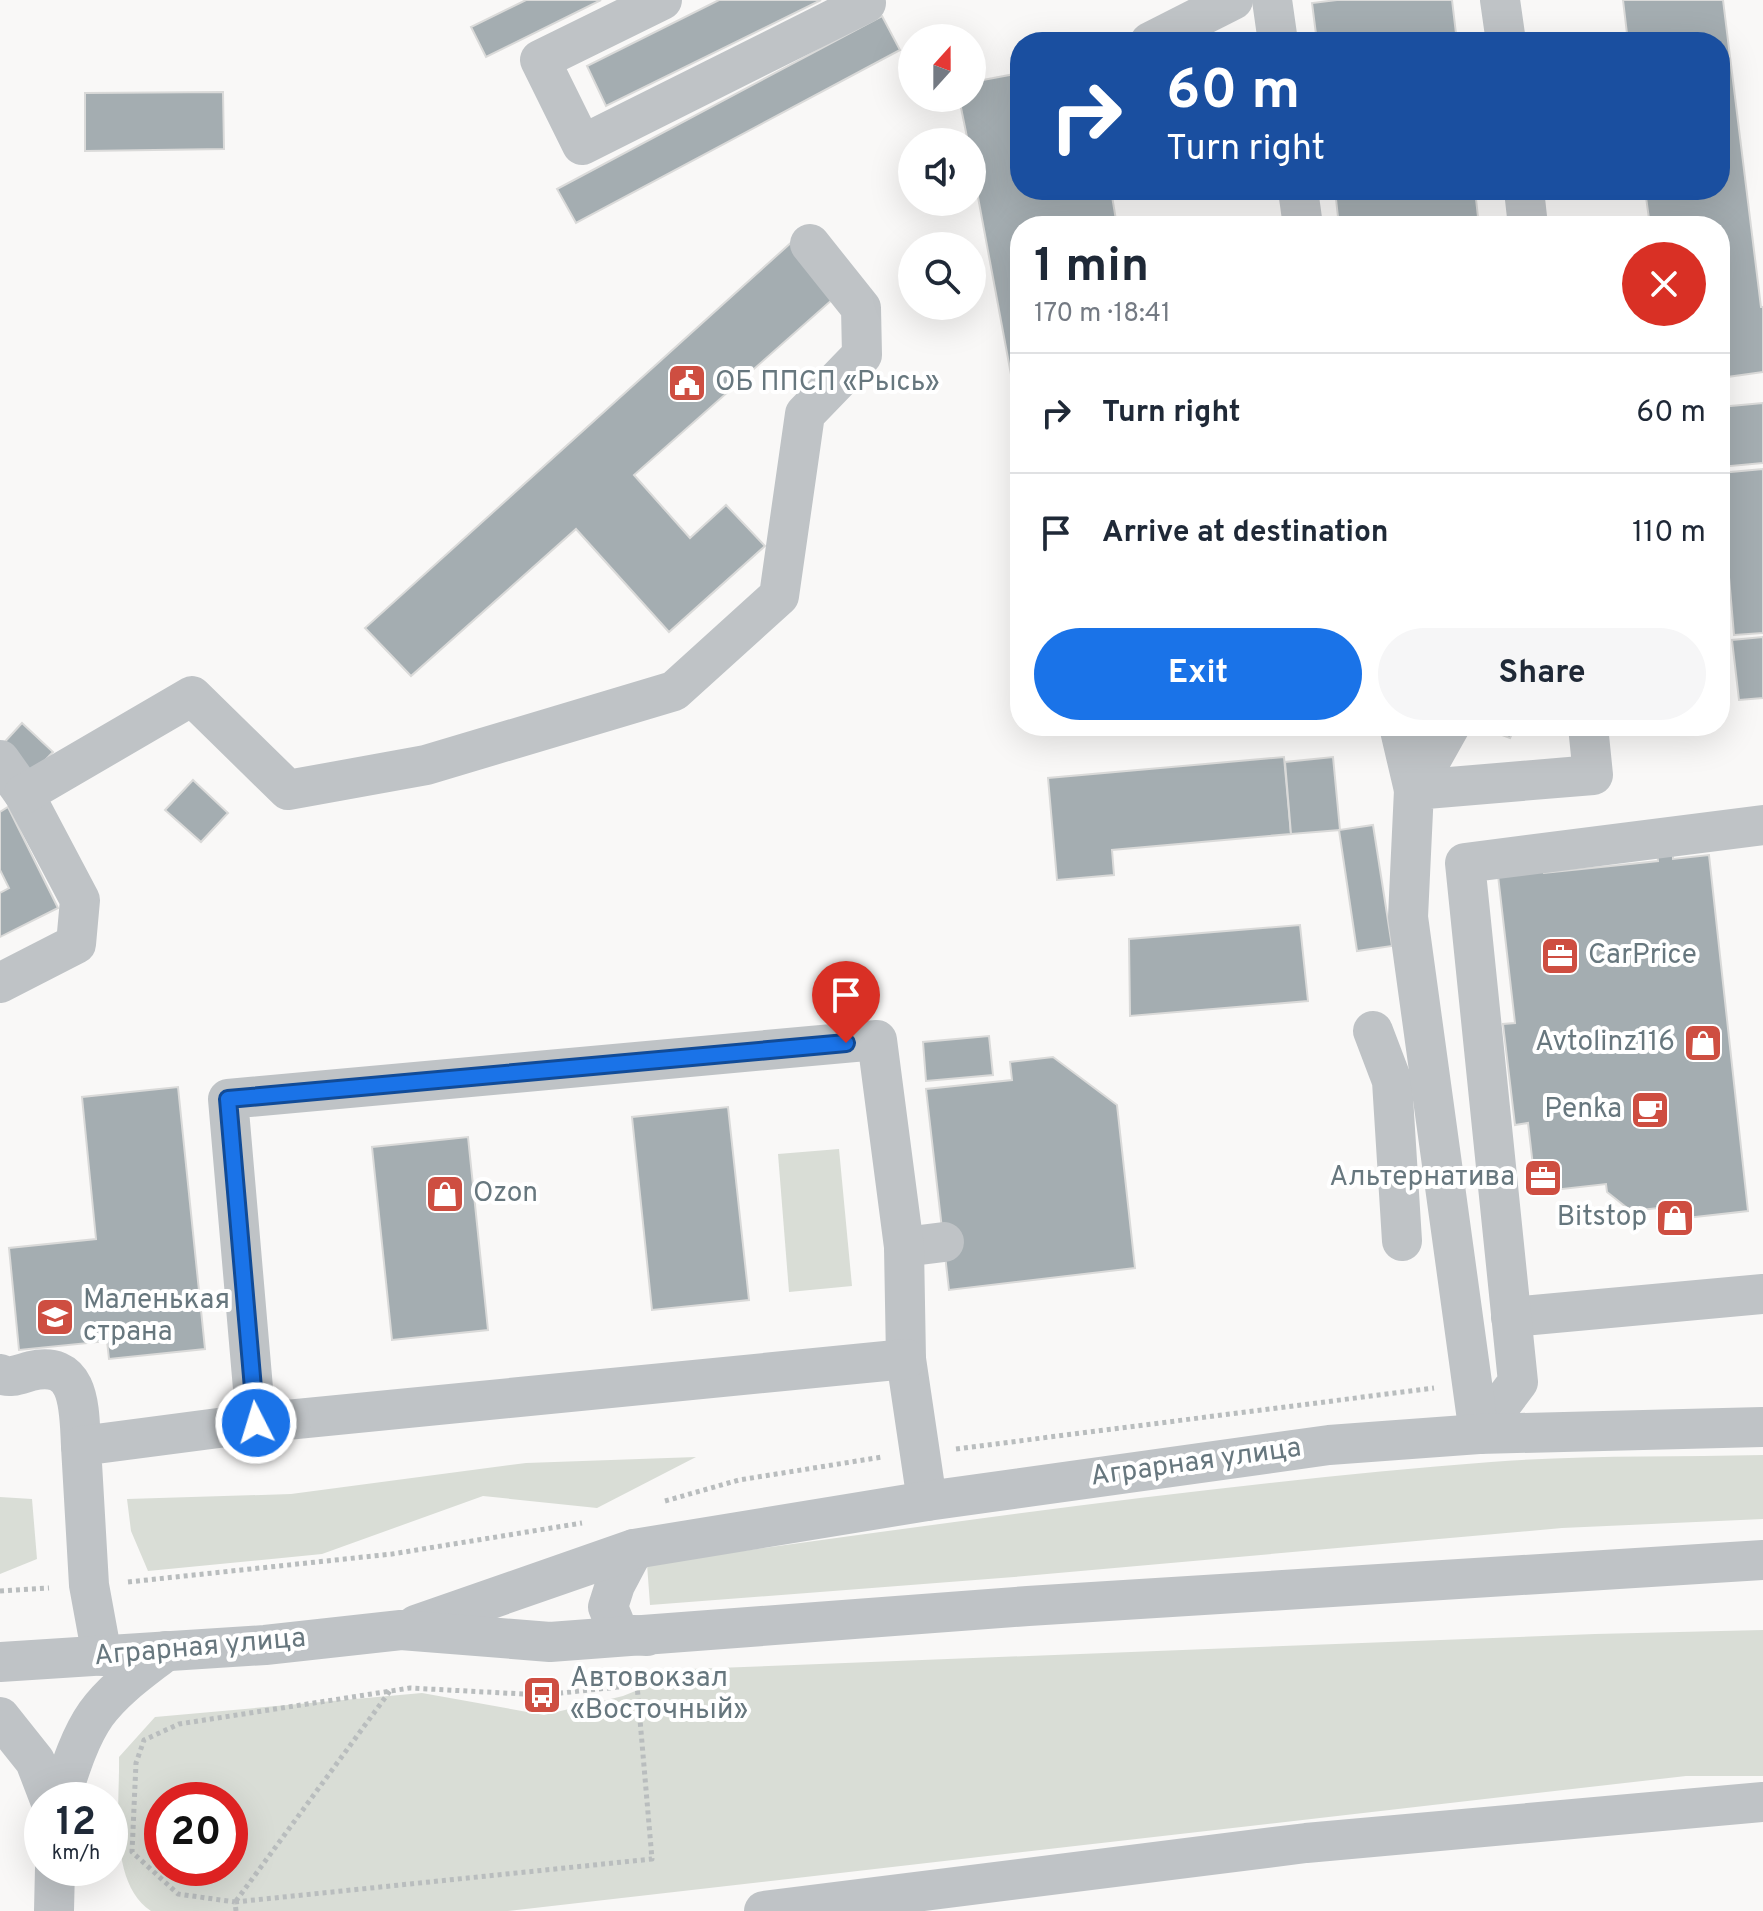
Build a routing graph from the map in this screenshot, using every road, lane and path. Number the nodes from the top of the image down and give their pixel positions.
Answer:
1 (662, 0) edge
2 (1233, 0) edge
3 (1272, 0) edge
4 (1500, 0) edge
5 (866, 3) dead end
6 (1170, 32) edge
7 (1277, 32) edge
8 (1505, 32) edge
9 (810, 244) dead end
10 (1401, 736) edge
11 (1444, 736) edge
12 (1589, 736) edge
13 (0, 760) edge
14 (1414, 790) junction
15 (24, 794) junction
16 (1763, 825) edge
17 (0, 983) edge
18 (1373, 1031) dead end
19 (1411, 1079) junction
20 (1402, 1241) dead end
21 (944, 1242) dead end
22 (904, 1247) junction
23 (1763, 1294) edge
24 (1511, 1317) junction
25 (906, 1359) junction
26 (0, 1374) edge
27 (1448, 1386) dead end
28 (256, 1423) junction
29 (1763, 1427) edge
30 (1479, 1434) junction
31 (81, 1446) junction
32 (955, 1449) dead end
33 (882, 1457) dead end
34 (927, 1501) junction
35 (655, 1504) dead end
36 (584, 1522) dead end
37 (634, 1549) junction
38 (1763, 1560) edge
39 (123, 1582) dead end
40 (50, 1588) dead end
41 (0, 1591) edge
42 (401, 1630) junction
43 (647, 1636) junction
44 (166, 1651) junction
45 (102, 1656) junction
46 (0, 1662) edge
47 (698, 1671) dead end
48 (637, 1685) junction
49 (390, 1691) junction
50 (0, 1717) edge
51 (43, 1782) edge
52 (66, 1782) edge
53 (1763, 1802) edge
54 (55, 1886) edge
55 (235, 1902) junction
56 (54, 1911) edge
57 (236, 1911) edge
58 (764, 1911) edge

1 - 5 street
2 - 6 street
3 - 7 street
4 - 8 street
9 - 15 street
10 - 14 street
11 - 14 street
12 - 14 street
13 - 15 street
14 - 19 street
15 - 17 street
16 - 24 street
18 - 19 street
19 - 20 street
19 - 30 street
21 - 22 street
22 - 25 street
22 - 28 street
23 - 24 street
24 - 30 street
25 - 28 street
25 - 34 street
26 - 31 street
27 - 32 path
28 - 31 street
29 - 30 street, Аграрная улица
30 - 34 street, Аграрная улица
31 - 45 street
33 - 35 path
34 - 37 street, Аграрная улица
36 - 39 path
37 - 42 street, Аграрная улица
37 - 43 street, Аграрная улица
38 - 43 street, Аграрная улица
40 - 41 path
42 - 43 street, Аграрная улица
42 - 44 street, Аграрная улица
44 - 45 street, Аграрная улица
44 - 52 street
45 - 46 street, Аграрная улица
47 - 48 path
48 - 49 path
48 - 55 path
49 - 55 path
49 - 55 path
50 - 51 street
53 - 58 street
54 - 56 street
55 - 57 path

